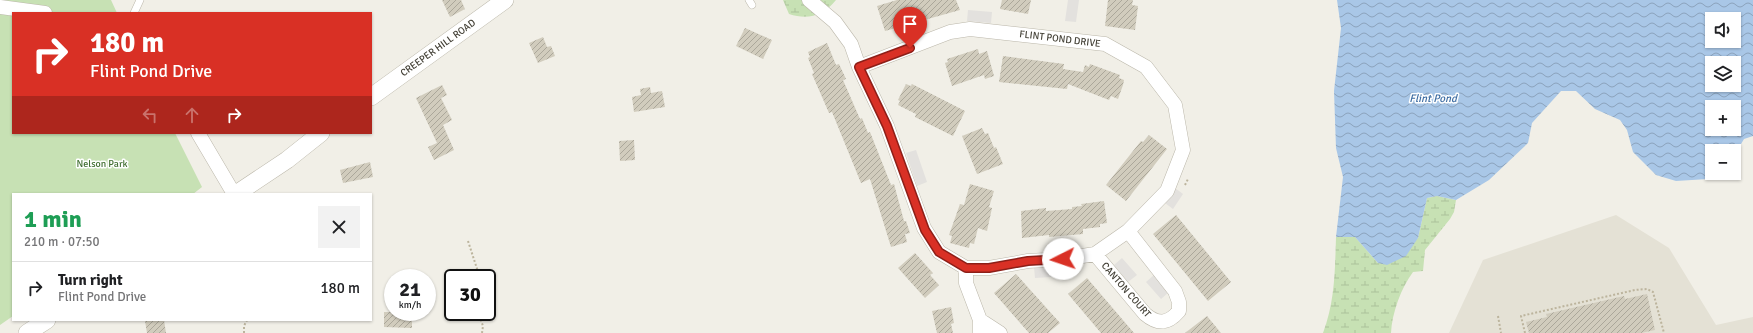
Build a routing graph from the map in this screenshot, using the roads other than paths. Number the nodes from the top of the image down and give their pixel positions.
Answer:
1 (140, 0) edge
2 (505, 0) edge
3 (809, 0) edge
4 (0, 7) edge
5 (37, 12) edge
6 (134, 12) edge
7 (859, 67) junction
8 (372, 96) edge
9 (199, 134) edge
10 (320, 134) edge
11 (234, 193) edge
12 (237, 193) edge
13 (1128, 231) junction
14 (1095, 254) junction
15 (966, 268) junction
16 (45, 321) edge
17 (980, 326) edge
18 (27, 333) edge
19 (1000, 333) edge

1 - 6 lane
2 - 8 street, CREEPER HILL ROAD
3 - 7 street
4 - 5 street
7 - 13 street, FLINT POND DRIVE
7 - 15 street
9 - 11 street
10 - 12 street
13 - 14 street, FLINT POND DRIVE
13 - 14 street, CANTON COURT
14 - 15 street, FLINT POND DRIVE
15 - 17 street
16 - 18 street
17 - 19 street

